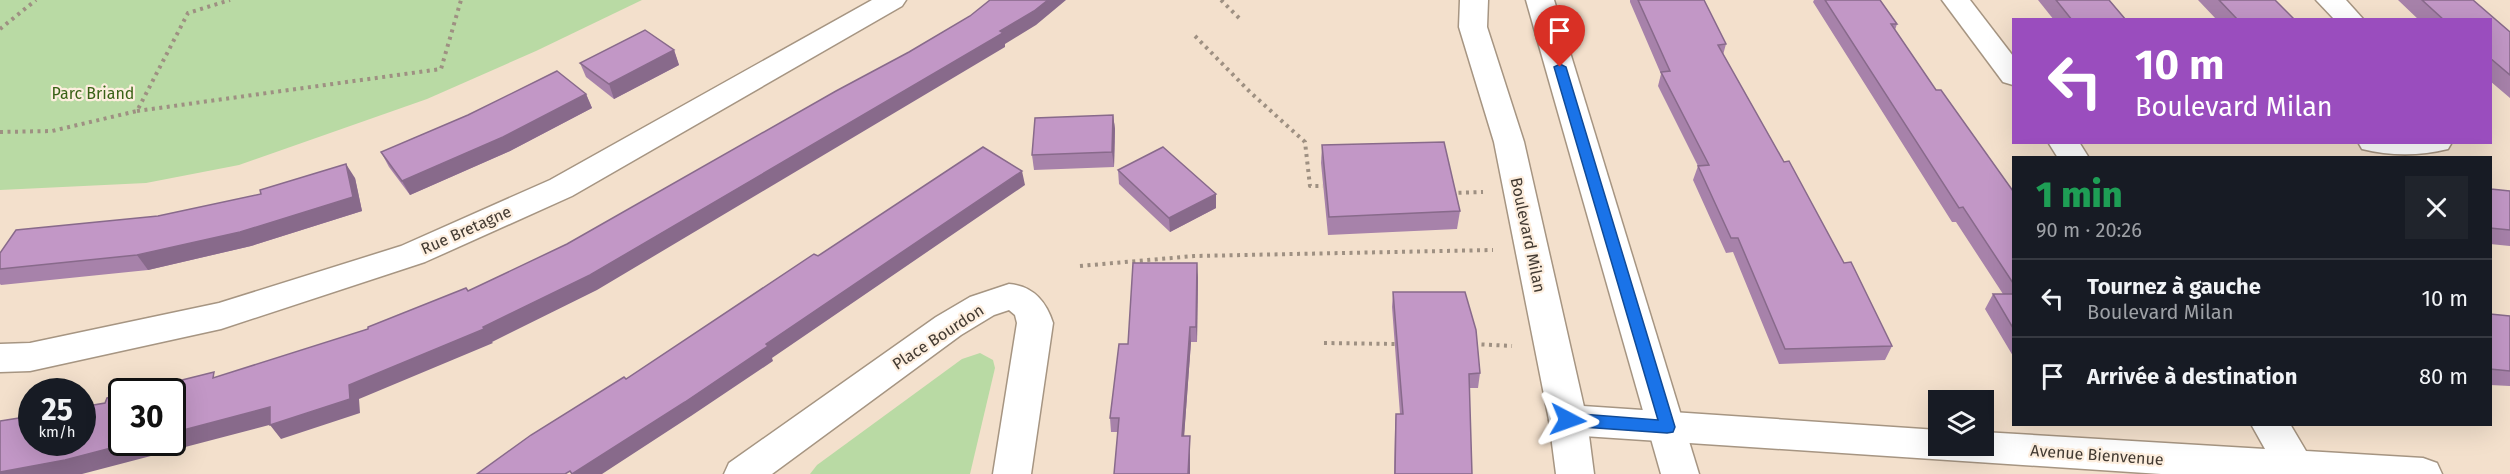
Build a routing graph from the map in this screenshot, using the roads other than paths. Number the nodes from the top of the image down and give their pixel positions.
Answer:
1 (892, 0) edge
2 (1474, 0) edge
3 (1540, 0) edge
4 (1956, 0) edge
5 (2330, 0) edge
6 (2349, 18) edge
7 (2012, 75) edge
8 (2405, 144) edge
9 (2426, 144) edge
10 (0, 358) edge
11 (1568, 420) junction
12 (2271, 426) edge
13 (1667, 427) junction
14 (1928, 444) edge
15 (1994, 449) edge
16 (2295, 467) junction
17 (743, 474) edge
18 (1012, 474) edge
19 (1575, 474) edge
20 (1680, 474) edge
21 (2423, 474) edge

1 - 10 street, Rue Bretagne
2 - 11 street, Boulevard Milan
3 - 13 street
4 - 7 street
5 - 6 street
8 - 9 street
11 - 13 street
11 - 19 street, Boulevard Milan
12 - 16 street
13 - 14 street
13 - 20 street
15 - 16 street, Avenue Bienvenue
16 - 21 street, Avenue Bienvenue
17 - 18 street, Place Bourdon

